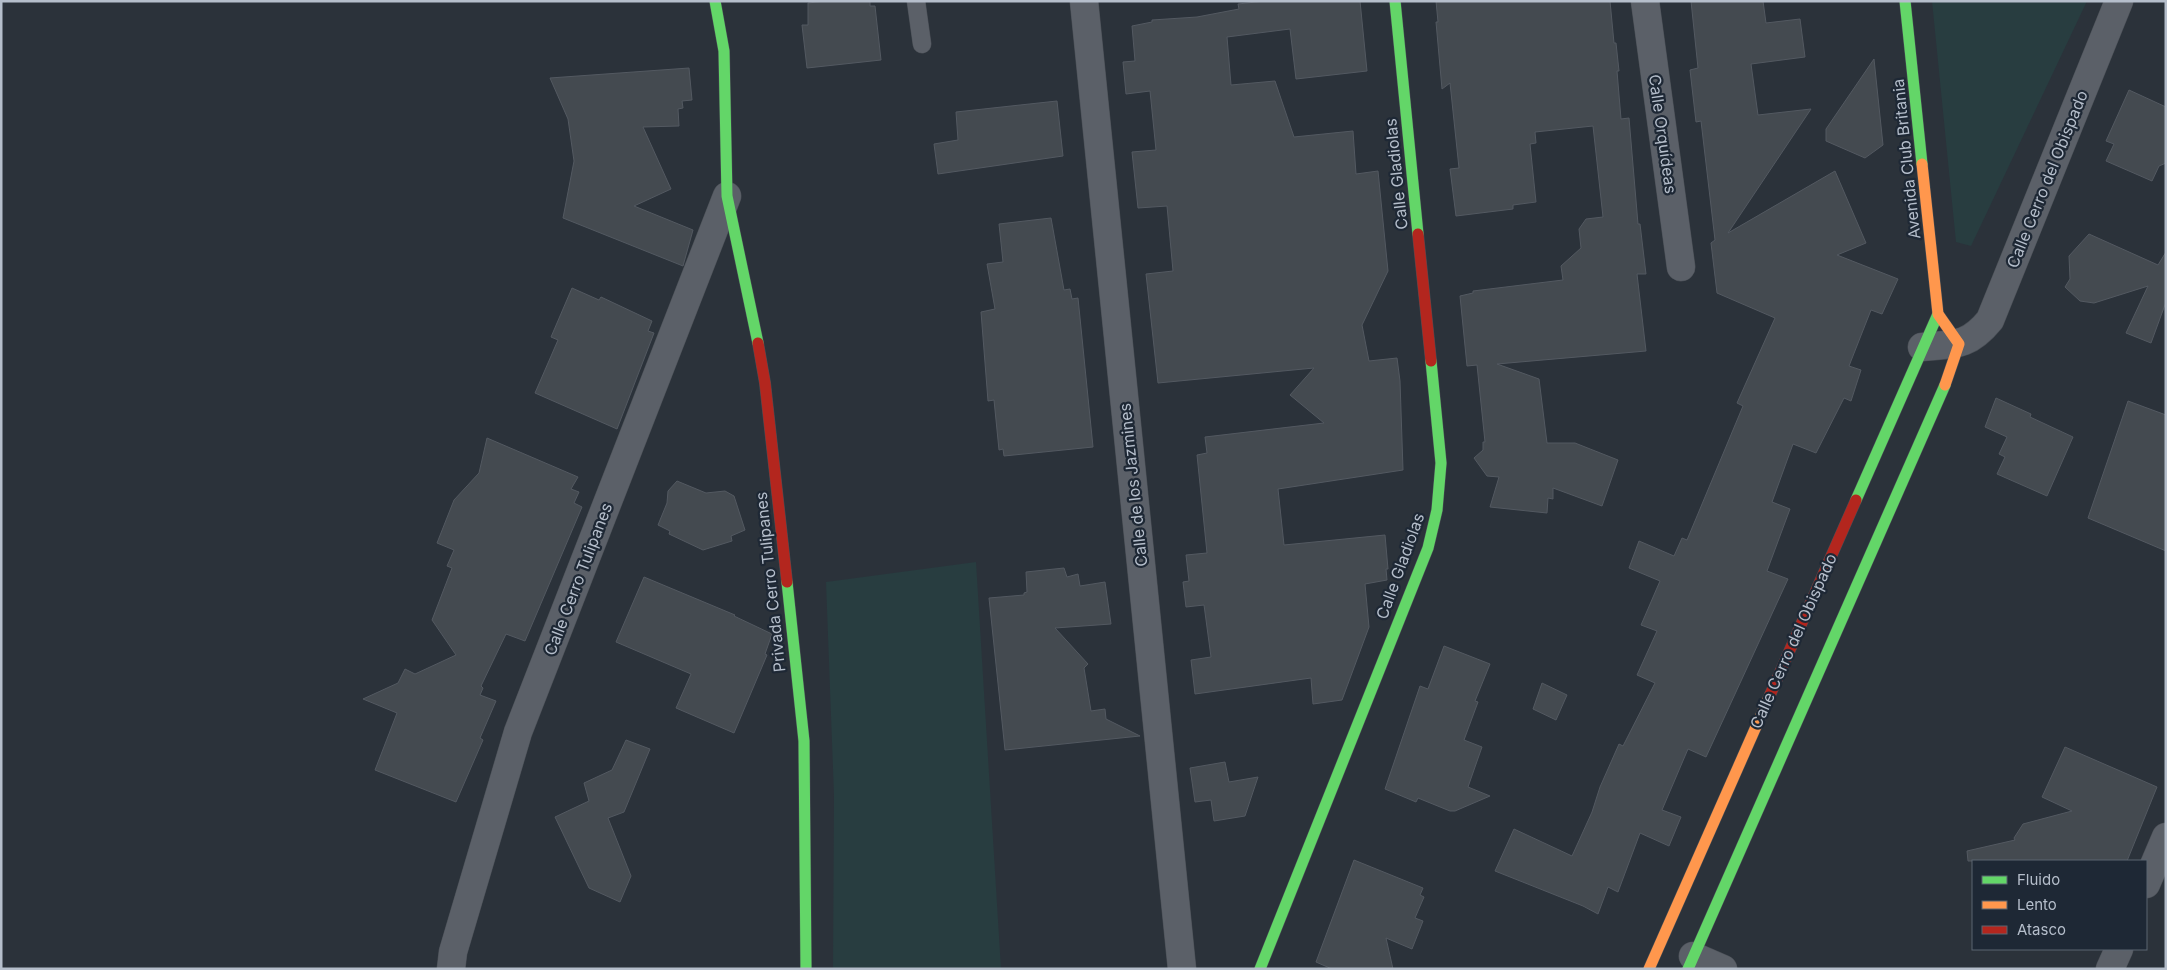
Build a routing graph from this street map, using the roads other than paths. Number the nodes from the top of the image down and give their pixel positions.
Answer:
1 (716, 1) edge
2 (916, 1) edge
3 (1084, 1) edge
4 (1395, 1) edge
5 (1645, 1) edge
6 (1905, 1) edge
7 (2119, 1) edge
8 (922, 44) dead end
9 (727, 196) junction
10 (1681, 267) dead end
11 (1938, 314) junction
12 (1960, 344) junction
13 (1922, 347) junction
14 (2166, 837) edge
15 (2147, 882) edge
16 (2119, 950) edge
17 (1690, 962) edge
18 (451, 969) edge
19 (806, 969) edge
20 (1182, 969) edge
21 (1260, 969) edge
22 (1648, 969) edge
23 (1723, 969) edge
24 (2110, 969) edge

1 - 9 street, Privada Cerro Tulipanes
2 - 8 lane
3 - 20 street, Calle de los Jazmines
4 - 21 street, Calle Gladiolas
5 - 10 street, Calle Orquídeas
6 - 11 street, Avenida Club Britania
7 - 12 street, Calle Cerro del Obispado
9 - 18 street, Calle Cerro Tulipanes
9 - 19 street, Privada Cerro Tulipanes
11 - 12 street
11 - 13 street
12 - 13 street, Calle Cerro del Obispado
12 - 17 street
13 - 22 street, Calle Cerro del Obispado
14 - 15 street
16 - 24 street
17 - 23 street

